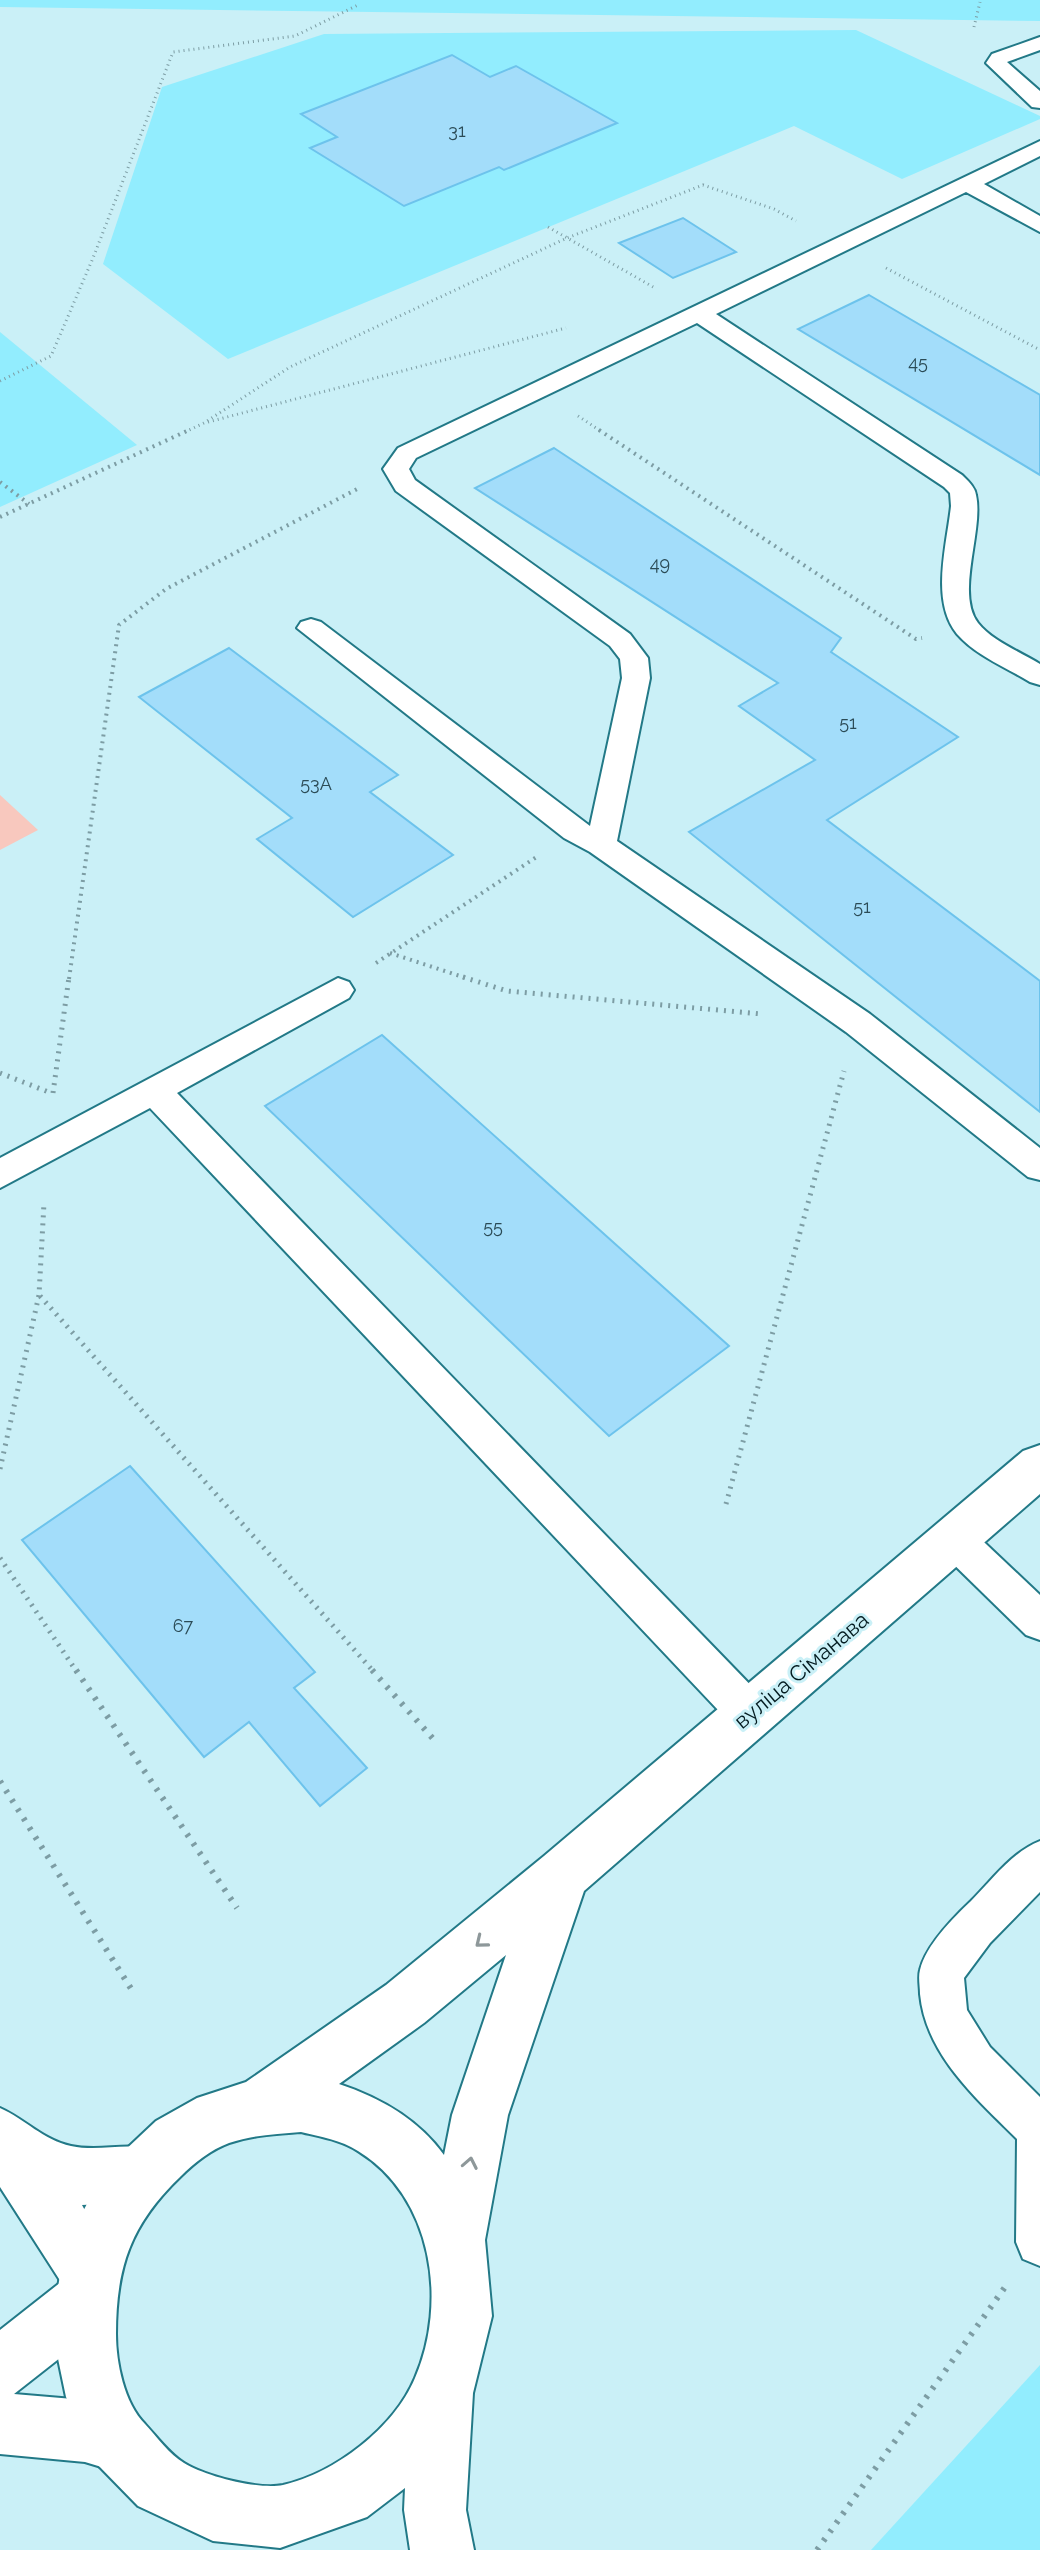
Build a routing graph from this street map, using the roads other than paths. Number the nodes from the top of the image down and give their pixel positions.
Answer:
1 (1040, 43) edge
2 (1040, 102) edge
3 (1040, 148) edge
4 (966, 183) junction
5 (1040, 225) edge
6 (697, 312) junction
7 (311, 628) dead end
8 (1040, 676) edge
9 (601, 845) junction
10 (338, 990) dead end
11 (154, 1090) junction
12 (1040, 1167) edge
13 (0, 1174) edge
14 (1040, 1465) edge
15 (954, 1539) junction
16 (1040, 1622) edge
17 (750, 1714) junction
18 (1040, 1862) edge
19 (563, 1874) junction
20 (259, 2107) junction
21 (1039, 2128) edge
22 (2, 2139) edge
23 (142, 2173) junction
24 (456, 2240) junction
25 (1039, 2241) edge
26 (88, 2288) junction
27 (0, 2369) edge
28 (442, 2393) junction
29 (0, 2423) edge
30 (118, 2441) junction
31 (213, 2510) junction
32 (282, 2550) edge
33 (442, 2550) edge

1 - 2 lane
3 - 4 lane
4 - 5 lane
4 - 6 lane
6 - 8 lane
6 - 9 lane
7 - 9 lane
9 - 12 lane
10 - 11 lane
11 - 13 lane
11 - 17 lane
14 - 15 main road, вуліца Сіманава
15 - 16 lane
15 - 17 main road, вуліца Сіманава
17 - 19 main road, вуліца Сіманава
18 - 21 lane
19 -> 20 main road, вуліца Сіманава
24 -> 19 main road, вуліца Сіманава
20 - 23 main road
20 - 24 main road
21 - 25 lane
22 - 23 main road
22 - 26 main road
23 - 26 main road
24 - 28 main road
26 - 27 main road
26 - 30 main road
28 - 31 main road
28 - 33 main road
29 - 30 main road
30 - 31 main road
31 - 32 main road

